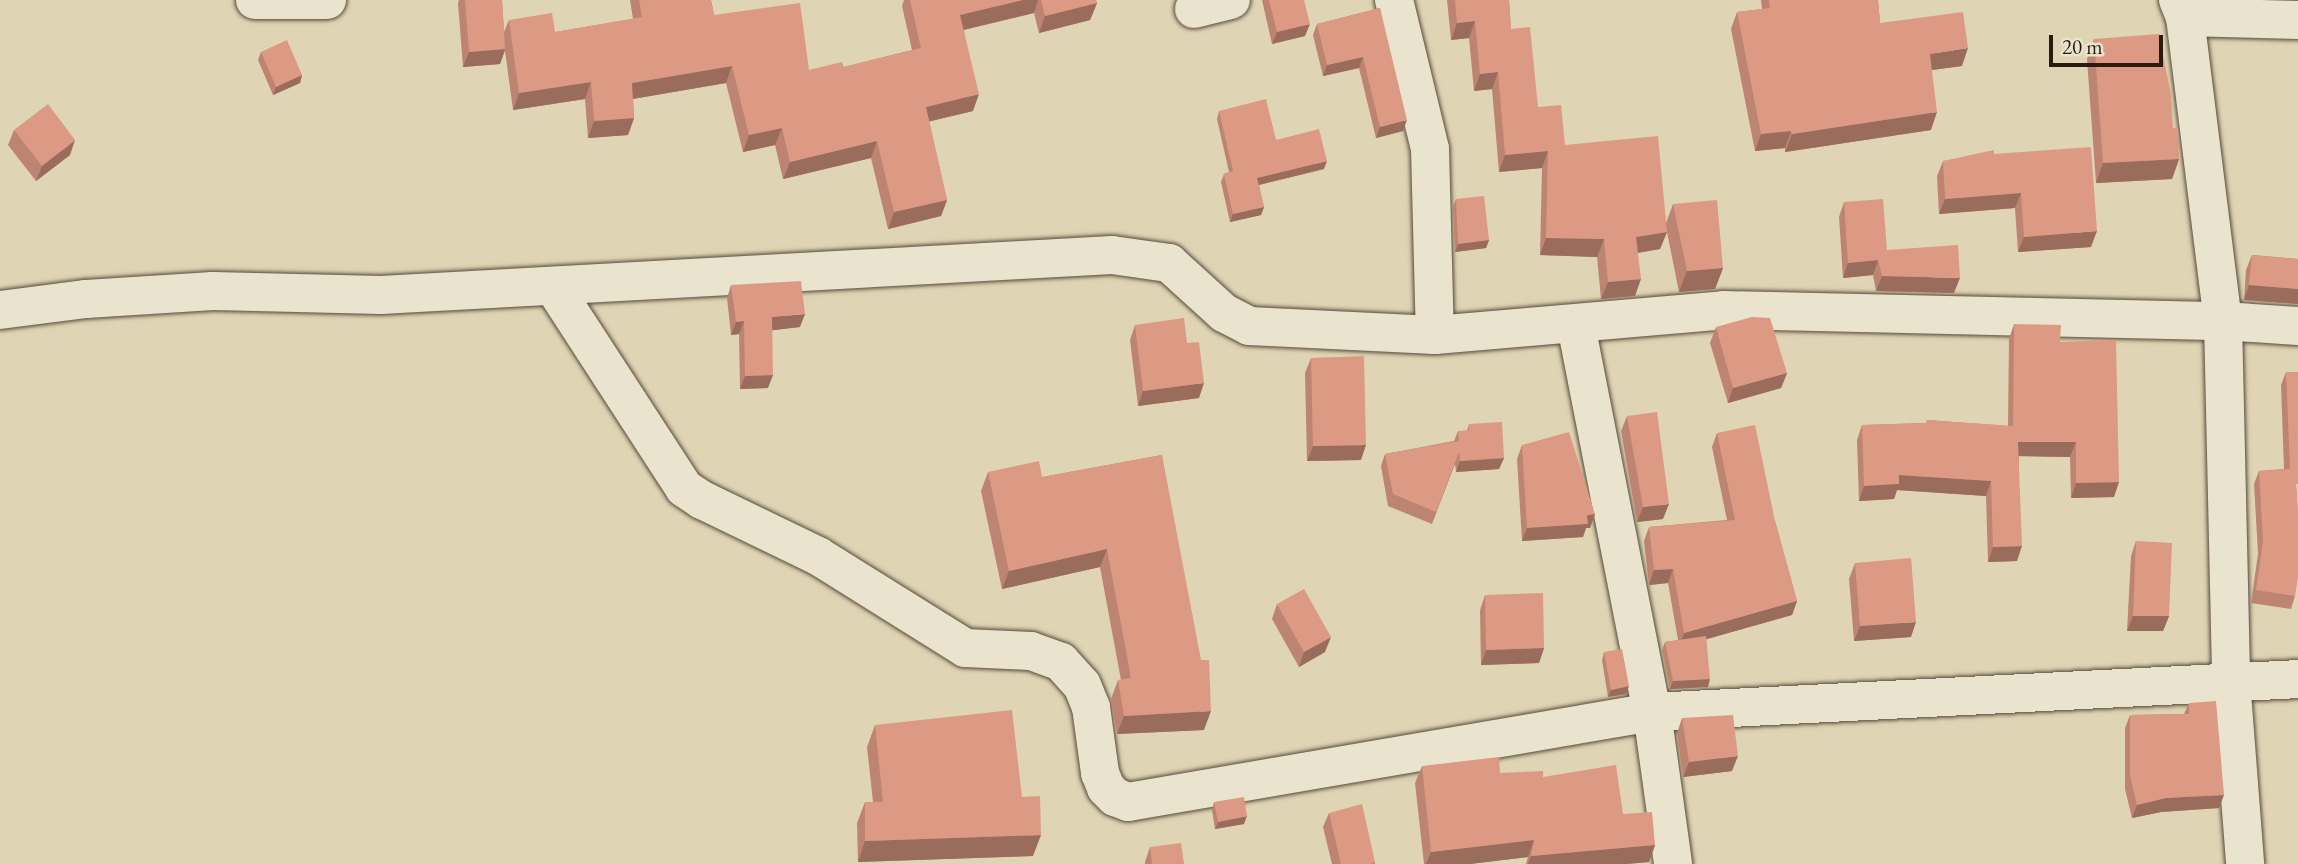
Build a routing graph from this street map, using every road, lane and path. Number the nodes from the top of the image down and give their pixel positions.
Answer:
1 (255, 0) edge
2 (327, 0) edge
3 (1231, 0) edge
4 (1394, 0) edge
5 (1195, 9) dead end
6 (2182, 9) edge
7 (2298, 20) edge
8 (554, 286) junction
9 (0, 310) edge
10 (2223, 321) junction
11 (1576, 325) junction
12 (2298, 326) edge
13 (1435, 335) junction
14 (2298, 679) edge
15 (2231, 680) junction
16 (1652, 712) junction
17 (1673, 864) edge
18 (2245, 864) edge

1 - 2 street
3 - 5 street
4 - 13 street
6 - 7 street
6 - 10 street
8 - 9 street
8 - 13 street
8 - 16 street
10 - 11 street
10 - 12 street
10 - 15 street
11 - 13 street
11 - 16 street
14 - 15 street
15 - 16 street
15 - 18 street
16 - 17 street

